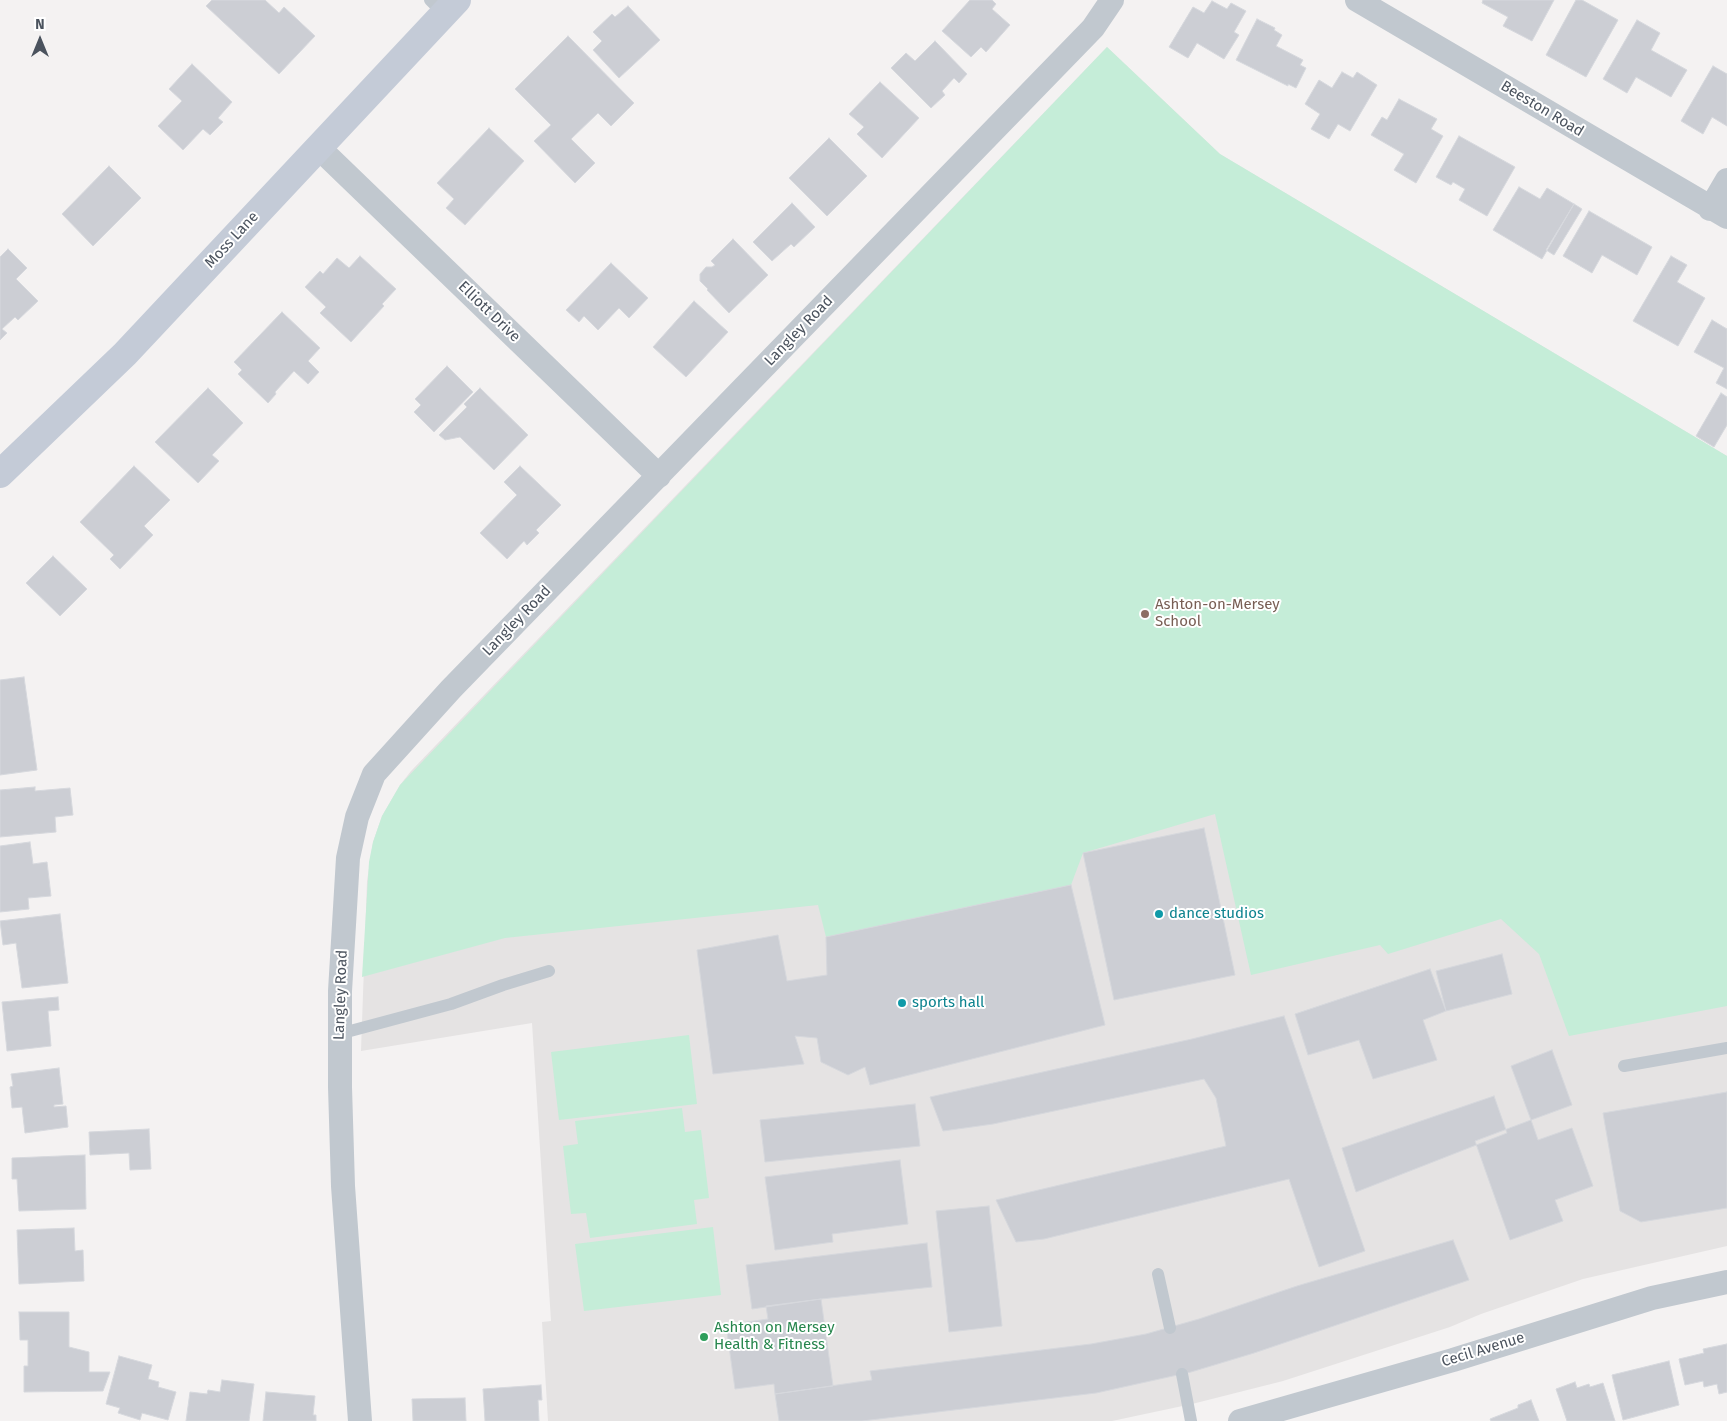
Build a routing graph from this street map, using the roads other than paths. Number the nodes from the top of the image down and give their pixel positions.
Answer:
1 (1112, 0) edge
2 (1357, 0) edge
3 (444, 5) edge
4 (319, 148) junction
5 (1727, 180) edge
6 (1719, 213) edge
7 (0, 474) edge
8 (659, 476) junction
9 (549, 972) dead end
10 (339, 1034) junction
11 (1727, 1048) edge
12 (1624, 1066) dead end
13 (1158, 1274) dead end
14 (1727, 1282) edge
15 (1170, 1328) dead end
16 (1182, 1374) dead end
17 (360, 1421) edge
18 (1191, 1421) edge
19 (1240, 1421) edge

1 - 8 street, Langley Road
2 - 6 street, Beeston Road
3 - 4 street, Moss Lane
4 - 7 street, Moss Lane
4 - 8 street, Elliott Drive
5 - 6 street
8 - 10 street, Langley Road
9 - 10 lane
10 - 17 street, Langley Road
11 - 12 lane
13 - 15 lane
14 - 19 street, Cecil Avenue
16 - 18 lane

